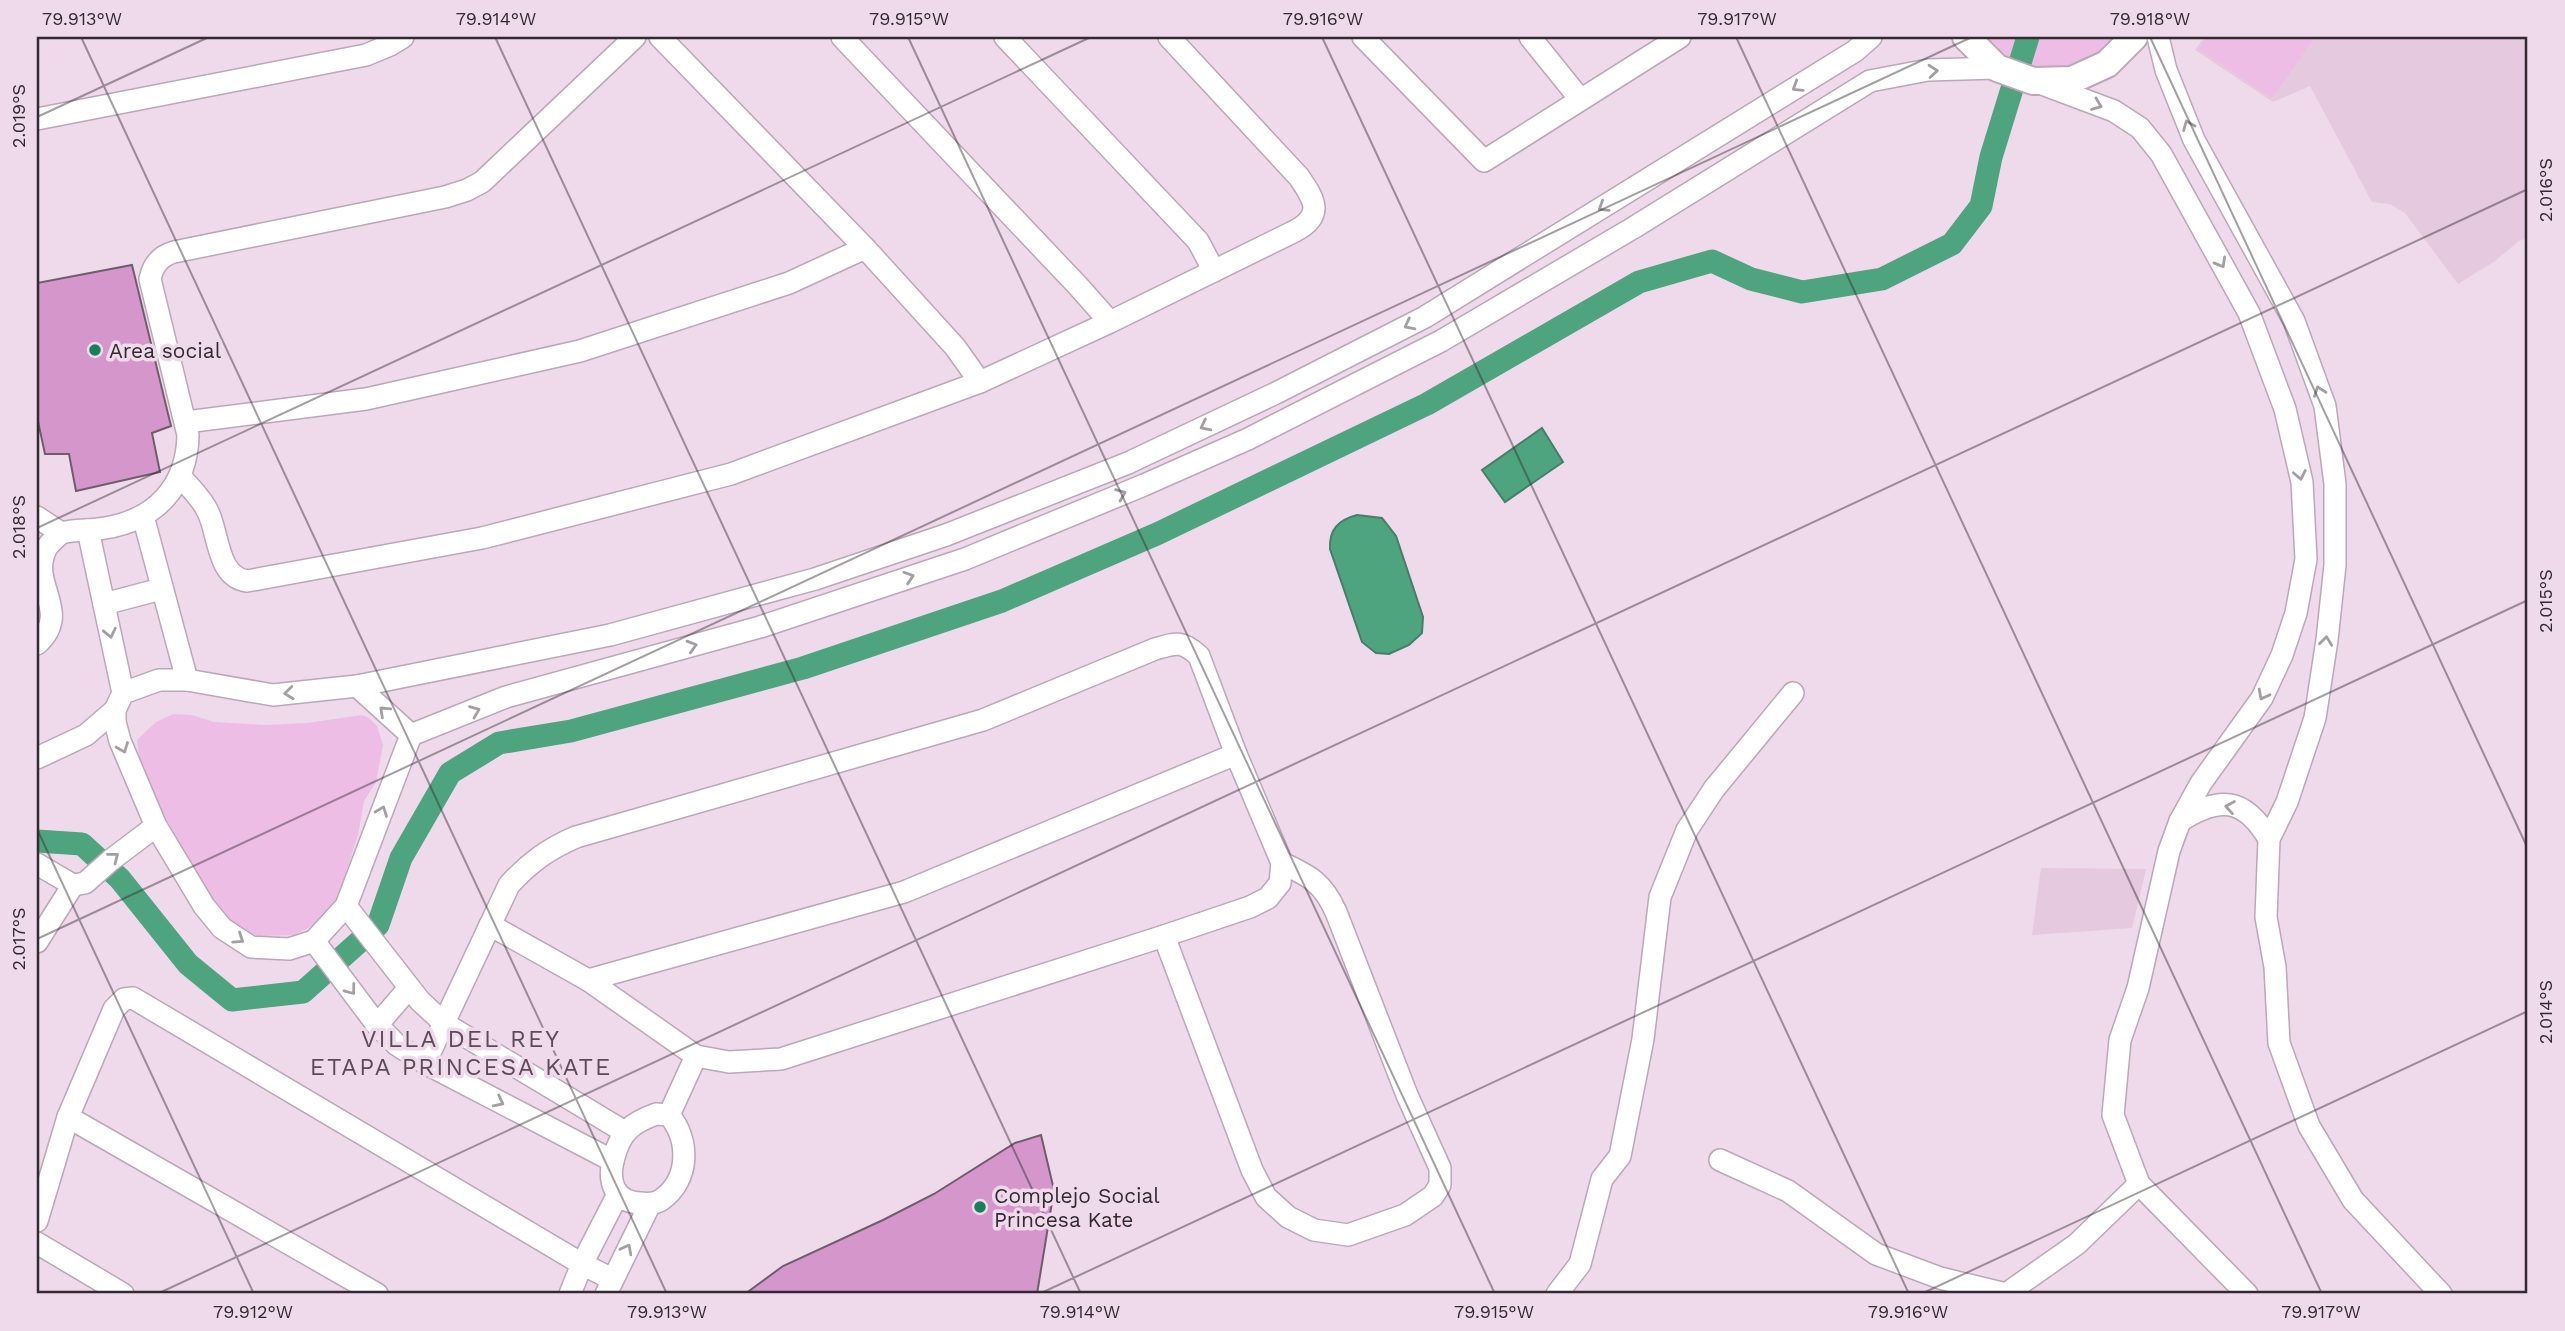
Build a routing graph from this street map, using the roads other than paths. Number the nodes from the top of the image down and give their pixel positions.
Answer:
1 (403, 37) edge
2 (635, 37) edge
3 (660, 37) edge
4 (842, 37) edge
5 (1005, 37) edge
6 (1169, 37) edge
7 (1363, 37) edge
8 (1530, 37) edge
9 (1680, 37) edge
10 (1871, 37) edge
11 (1966, 37) edge
12 (2134, 37) edge
13 (2158, 37) edge
14 (1997, 68) junction
15 (2033, 81) junction
16 (1580, 99) junction
17 (37, 119) edge
18 (865, 248) junction
19 (1214, 271) junction
20 (1110, 322) junction
21 (980, 382) junction
22 (186, 422) junction
23 (180, 476) junction
24 (143, 516) junction
25 (37, 517) edge
26 (88, 530) junction
27 (61, 533) junction
28 (161, 589) junction
29 (104, 604) junction
30 (37, 644) edge
31 (187, 680) junction
32 (357, 686) junction
33 (1793, 693) dead end
34 (119, 702) junction
35 (411, 735) junction
36 (1236, 754) junction
37 (37, 758) edge
38 (2180, 821) junction
39 (156, 826) junction
40 (2269, 839) junction
41 (1282, 863) junction
42 (37, 864) edge
43 (73, 885) junction
44 (346, 906) junction
45 (490, 925) junction
46 (1164, 936) junction
47 (314, 941) junction
48 (37, 942) edge
49 (588, 980) junction
50 (410, 988) junction
51 (444, 1024) junction
52 (377, 1025) junction
53 (696, 1056) junction
54 (425, 1063) junction
55 (669, 1115) junction
56 (68, 1117) junction
57 (625, 1132) junction
58 (1720, 1160) dead end
59 (613, 1161) junction
60 (2139, 1184) junction
61 (617, 1196) junction
62 (650, 1204) junction
63 (37, 1221) edge
64 (37, 1243) edge
65 (582, 1264) junction
66 (609, 1287) edge
67 (123, 1294) edge
68 (377, 1294) edge
69 (570, 1294) edge
70 (1556, 1294) edge
71 (2247, 1294) edge
72 (2441, 1294) edge

1 - 17 street
2 - 22 street
3 - 18 street
4 - 20 street
5 - 19 street
6 - 19 street
7 - 16 street
8 - 16 street
9 - 16 street
10 -> 32 street
11 - 14 street
12 - 15 street
40 -> 13 street
14 - 15 street
35 -> 14 street
15 -> 38 street
18 - 21 street
18 - 22 street
19 - 20 street
20 - 21 street
21 - 23 street
22 - 23 street
23 - 24 street
24 - 26 street
24 - 28 street
25 - 27 street
26 - 27 street
26 - 29 street
27 - 30 street
28 - 29 street
28 - 31 street
29 -> 34 street
32 -> 31 street
31 - 34 street
35 -> 32 street
33 - 70 street
34 - 37 street
34 -> 39 street
44 -> 35 street
36 - 41 street
36 - 45 street
36 - 49 street
40 -> 38 street
38 - 60 street
43 -> 39 street
39 -> 47 street
40 - 72 street
41 - 46 street
41 - 46 street
42 - 43 street
43 - 48 street
44 - 47 street
44 - 50 street
45 - 49 street
45 - 51 street
46 - 53 street
47 -> 52 street
49 - 53 street
50 - 51 street
50 - 52 street
51 - 54 street
51 - 57 street
52 - 54 street
53 - 55 street
54 -> 59 street
55 - 57 street
55 - 62 street
56 - 63 street
56 - 65 street
56 - 68 street
57 - 59 street
58 - 60 street
59 - 61 street
60 - 71 street
61 - 62 street
61 - 65 street
66 -> 62 street
64 - 67 street
65 - 66 street
65 - 69 street

